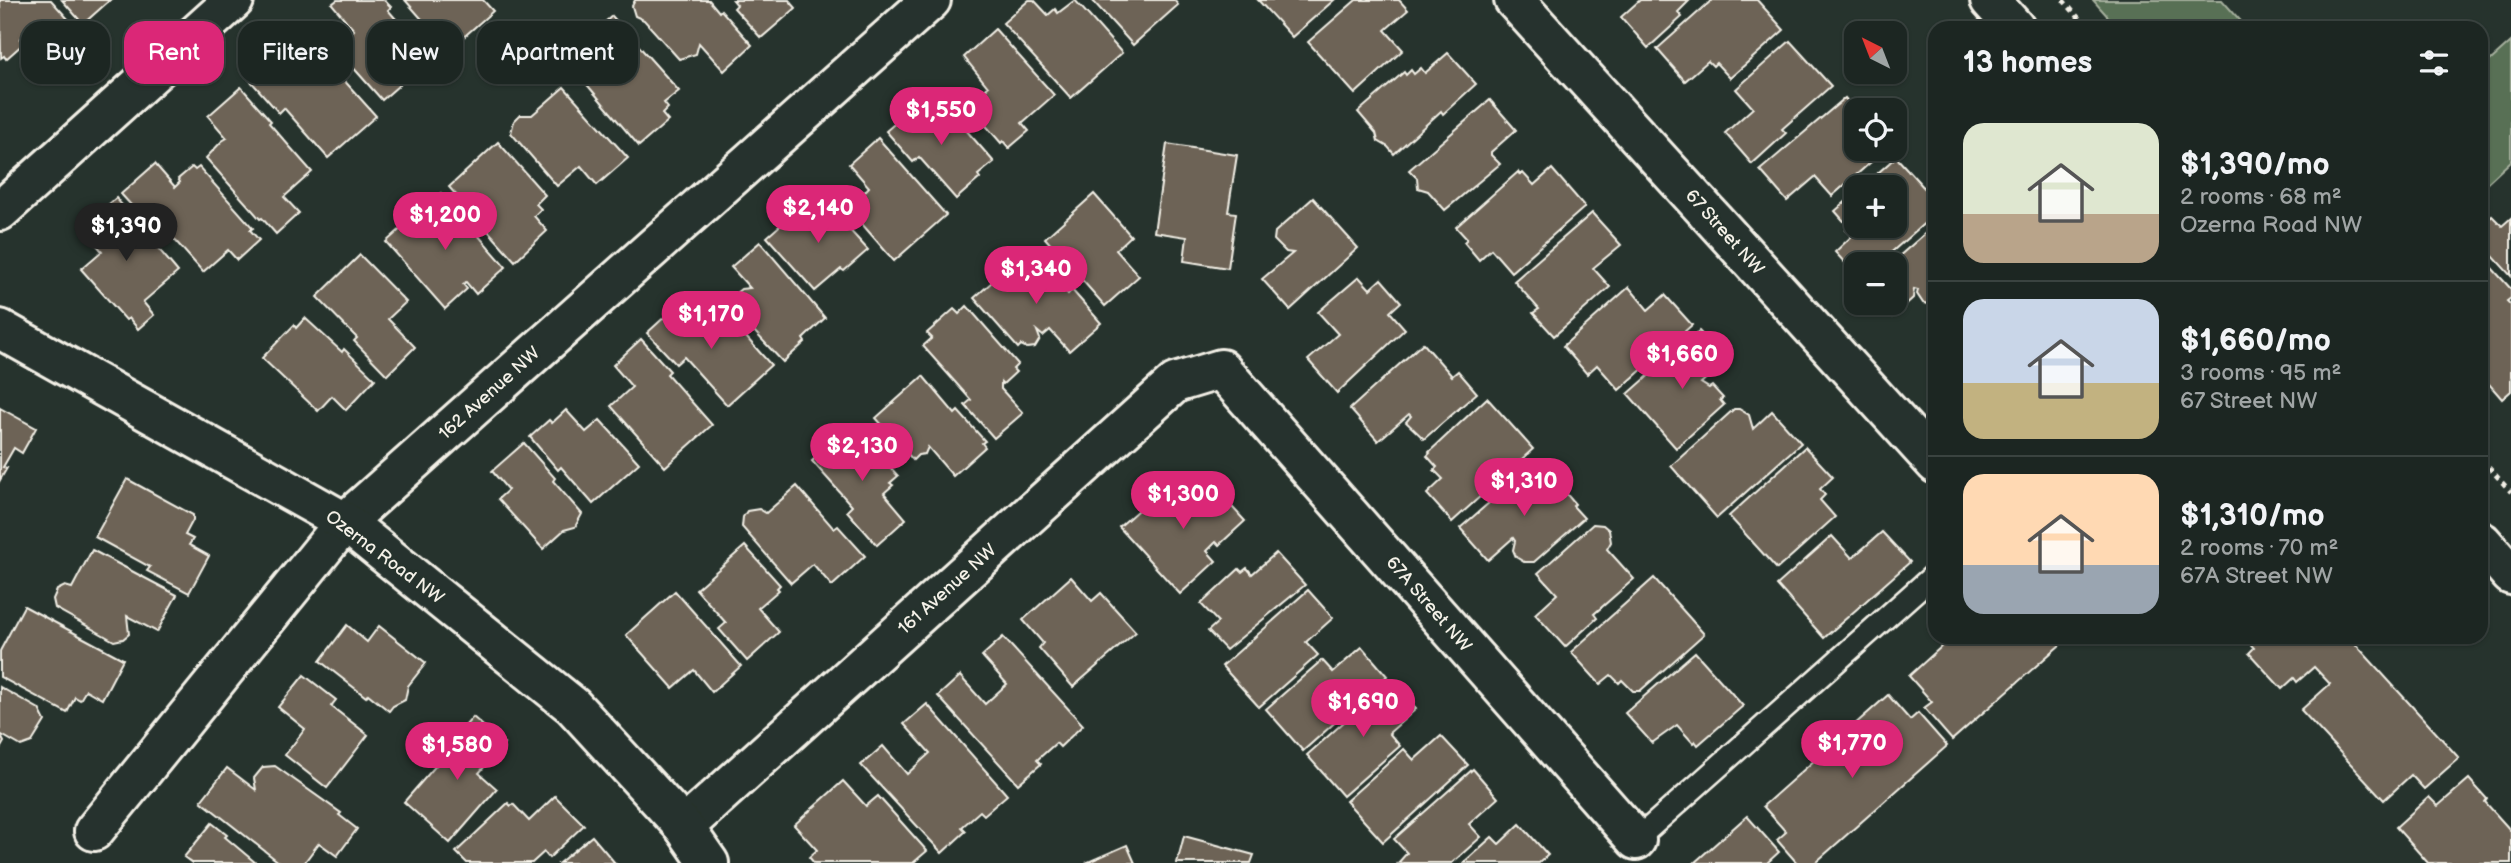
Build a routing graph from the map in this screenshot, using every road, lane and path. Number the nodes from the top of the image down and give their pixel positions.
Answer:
1 (234, 0) edge
2 (931, 0) edge
3 (1514, 0) edge
4 (1990, 0) edge
5 (2063, 0) edge
6 (2009, 21) edge
7 (2082, 21) edge
8 (0, 211) edge
9 (0, 329) edge
10 (1221, 369) joint
11 (1928, 455) edge
12 (2488, 467) edge
13 (2511, 492) edge
14 (345, 522) junction
15 (2495, 557) edge
16 (1928, 580) edge
17 (2511, 593) edge
18 (684, 827) junction
19 (94, 831) dead end
20 (1636, 840) joint
21 (709, 863) edge

1 - 8 street
2 - 14 street, 162 Avenue NW
3 - 11 street, 67 Street NW
4 - 6 street
5 - 7 path
9 - 14 street, Ozerna Road NW
10 - 18 street, 161 Avenue NW
10 - 20 street, 67A Street NW
12 - 13 path
14 - 18 street, Ozerna Road NW
14 - 19 street, 162 Avenue NW
15 - 17 street
16 - 20 lane
18 - 21 street, Ozerna Road NW

